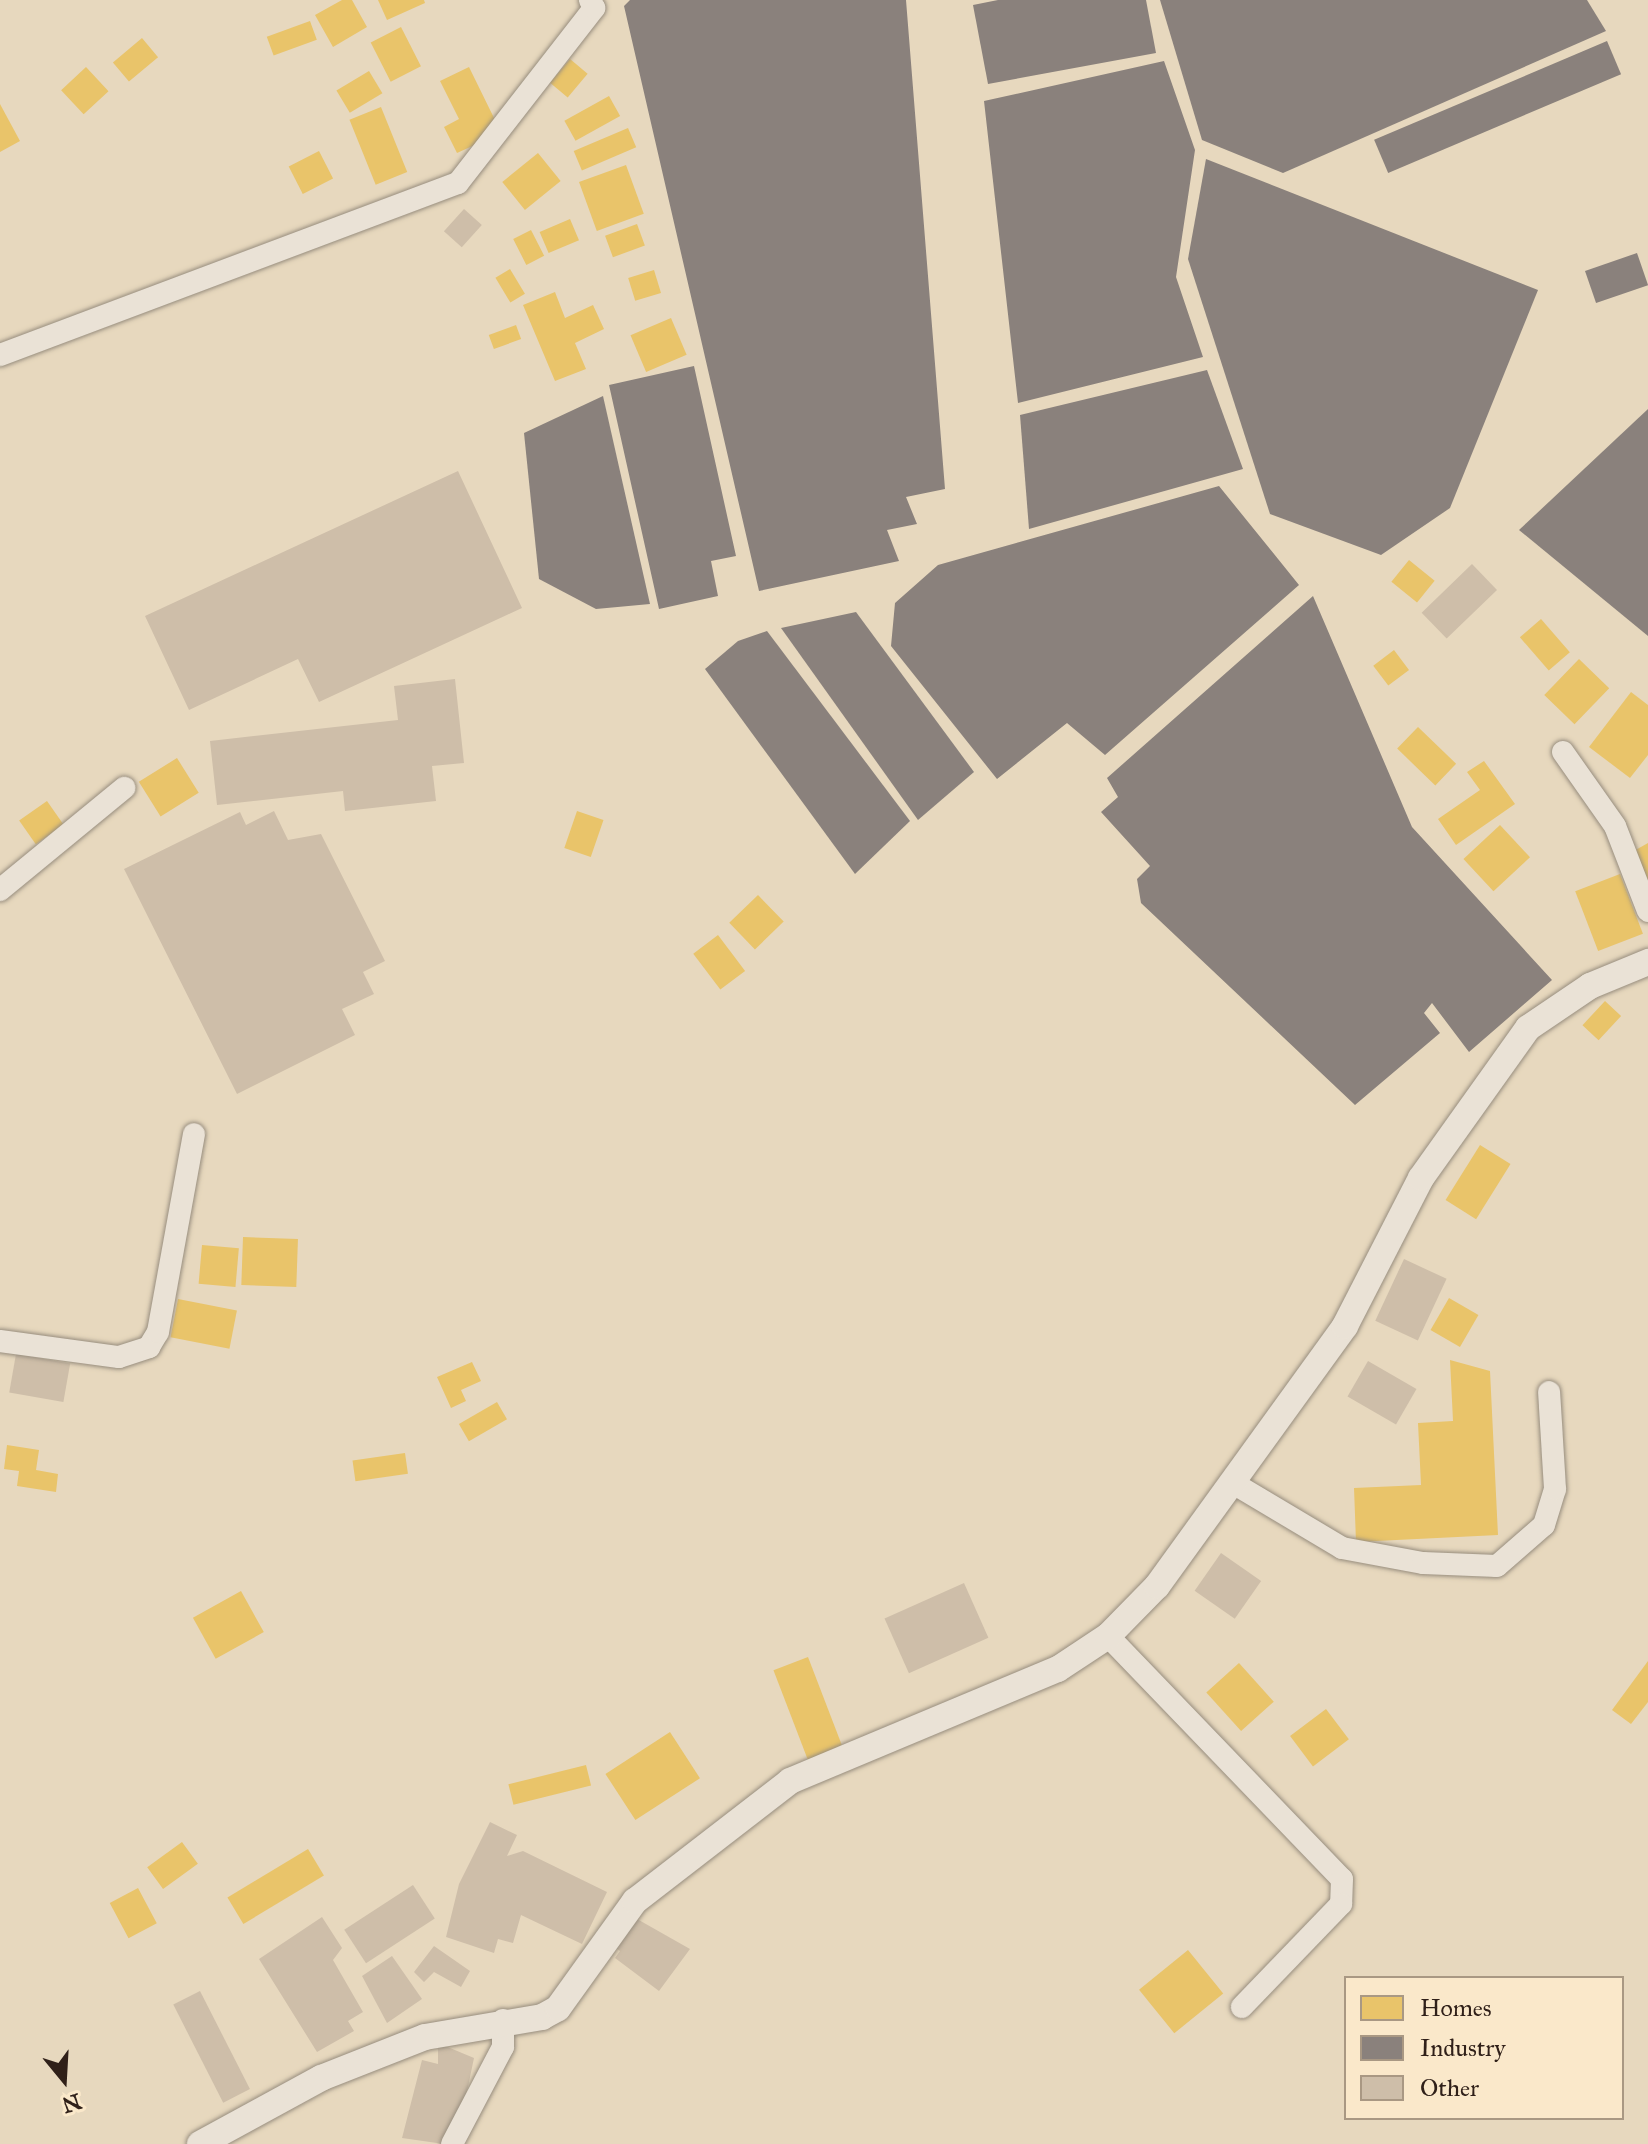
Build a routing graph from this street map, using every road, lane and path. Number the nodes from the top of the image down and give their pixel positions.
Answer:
1 (590, 0) edge
2 (0, 355) edge
3 (1563, 752) dead end
4 (124, 788) dead end
5 (0, 890) edge
6 (1648, 911) edge
7 (1648, 962) edge
8 (194, 1134) dead end
9 (0, 1341) edge
10 (1549, 1392) dead end
11 (1233, 1483) junction
12 (1108, 1636) junction
13 (1242, 2007) dead end
14 (503, 2020) junction
15 (200, 2144) edge
16 (452, 2144) edge

1 - 2 street
3 - 6 street
4 - 5 street
7 - 11 street
8 - 9 street
10 - 11 street
11 - 12 street
12 - 13 street
12 - 14 street
14 - 15 street
14 - 16 street

